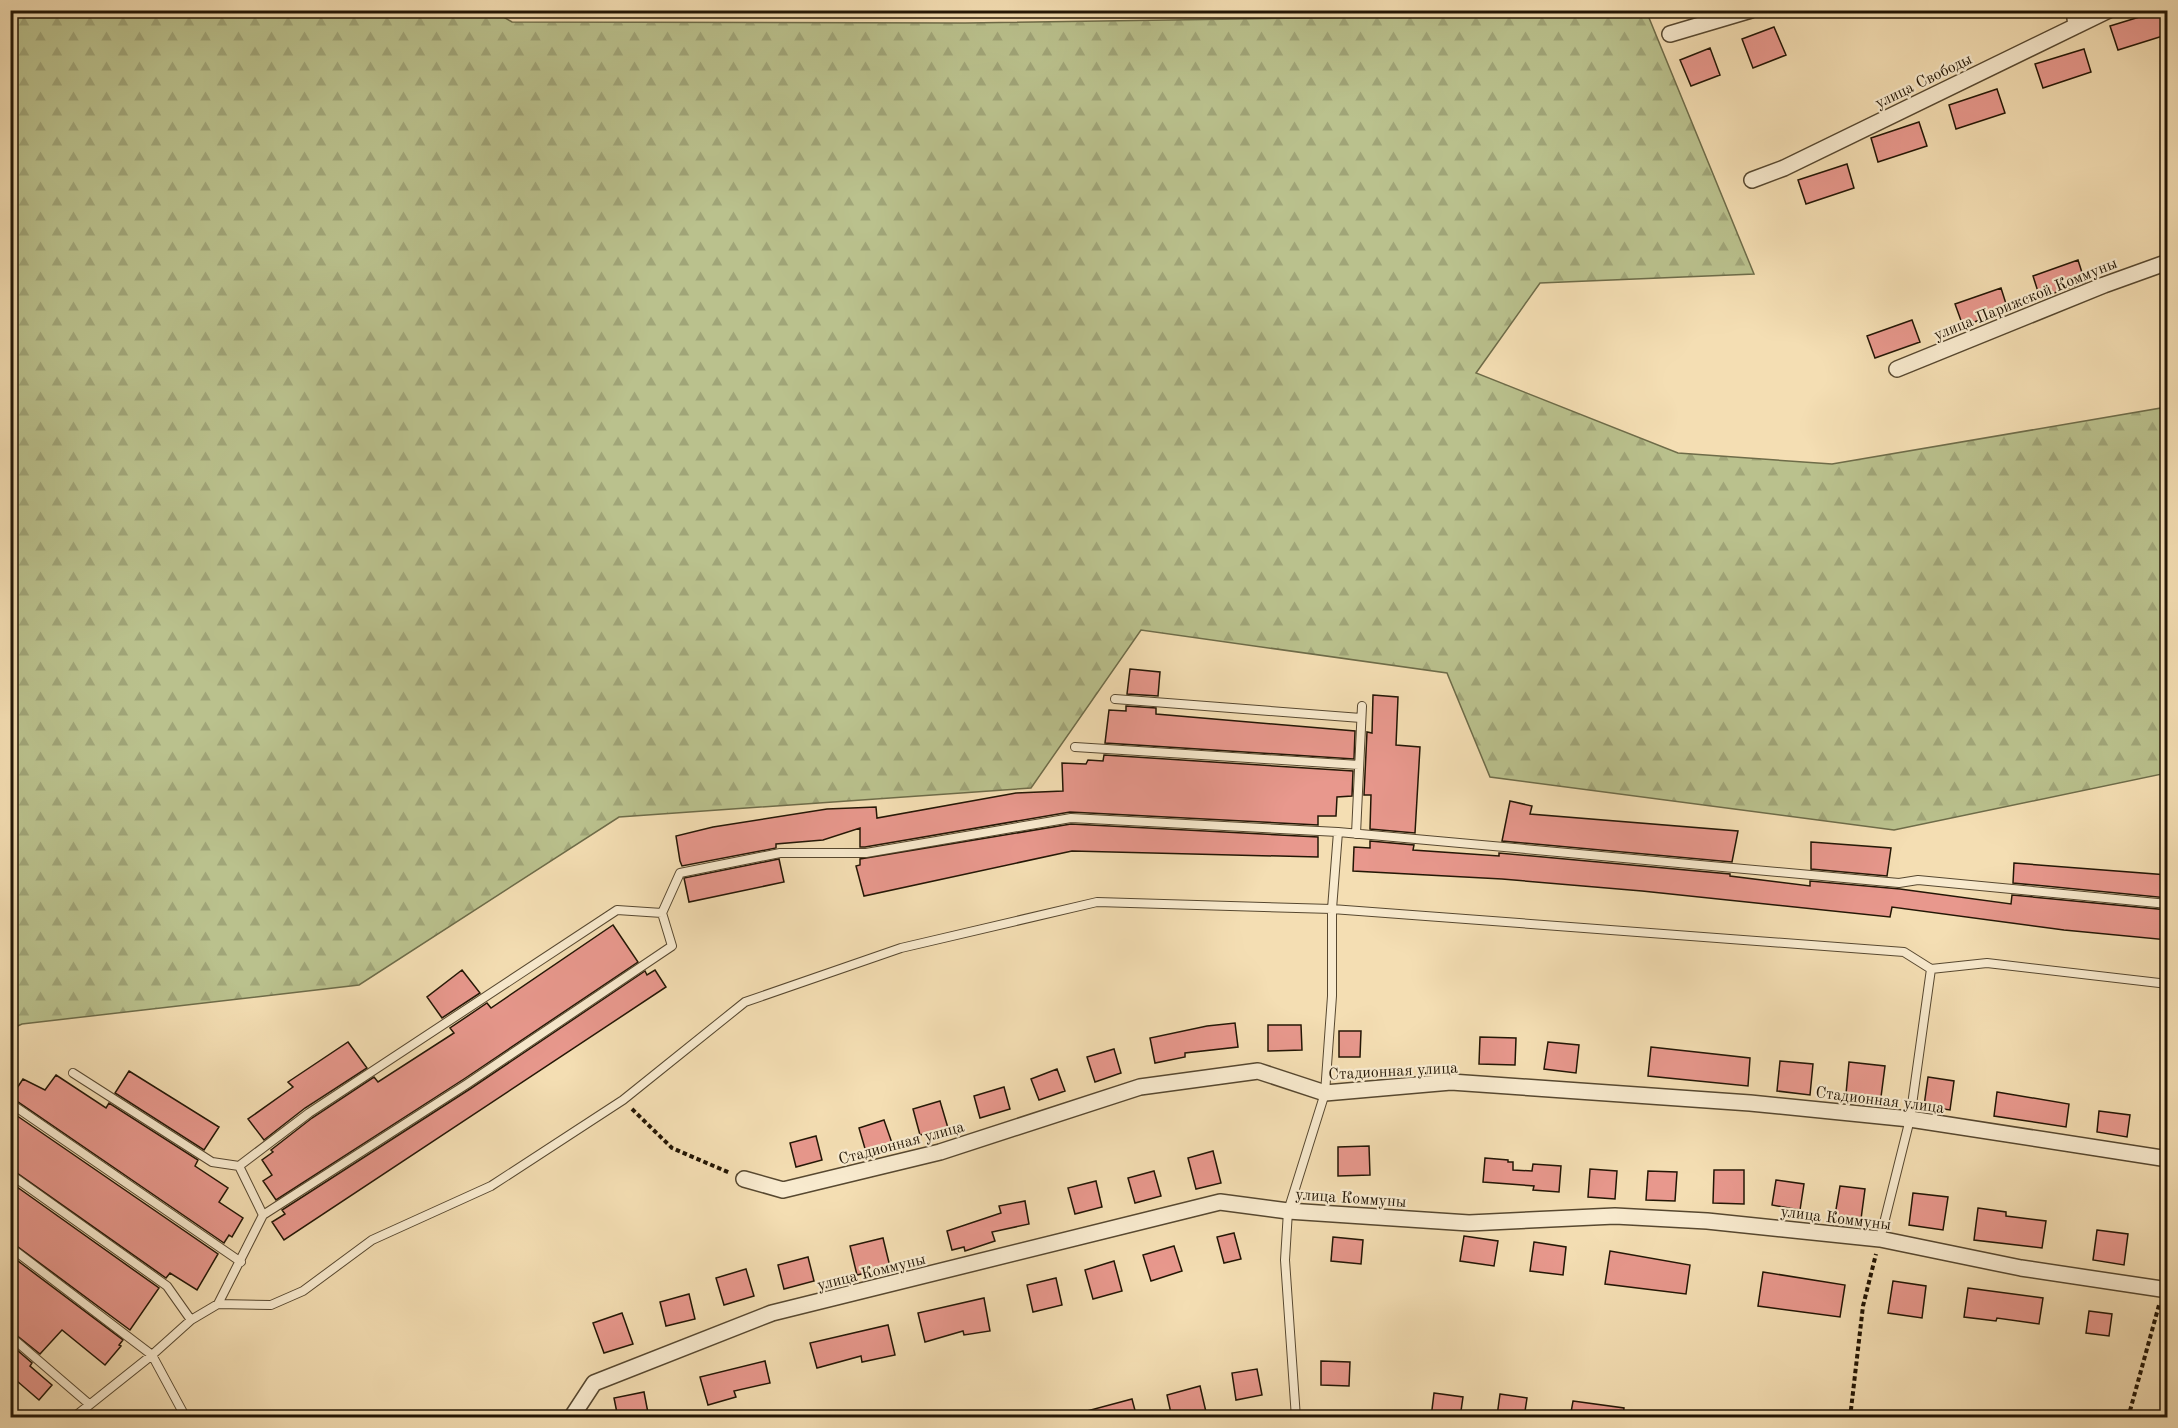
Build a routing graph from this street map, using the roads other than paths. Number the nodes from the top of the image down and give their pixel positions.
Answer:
1 (1751, 10) edge
2 (2109, 10) edge
3 (2075, 18) edge
4 (1670, 34) dead end
5 (1752, 180) dead end
6 (2168, 262) edge
7 (1897, 369) dead end
8 (1115, 699) dead end
9 (1362, 706) dead end
10 (1361, 718) junction
11 (1075, 747) dead end
12 (1359, 765) junction
13 (1338, 832) junction
14 (1356, 834) junction
15 (2168, 904) edge
16 (1332, 909) junction
17 (662, 913) junction
18 (1931, 969) junction
19 (2168, 984) edge
20 (73, 1073) dead end
21 (1325, 1093) junction
22 (10, 1103) edge
23 (1910, 1119) junction
24 (2168, 1159) edge
25 (239, 1167) junction
26 (10, 1174) edge
27 (744, 1179) road end
28 (1288, 1211) junction
29 (263, 1215) junction
30 (1880, 1239) junction
31 (10, 1247) edge
32 (241, 1262) junction
33 (2165, 1289) edge
34 (218, 1304) junction
35 (191, 1320) junction
36 (10, 1336) edge
37 (152, 1355) junction
38 (89, 1404) junction
39 (72, 1418) edge
40 (186, 1418) edge
41 (574, 1418) edge
42 (1296, 1418) edge

1 - 4 street
2 - 3 street, улица Свободы
3 - 5 street, улица Свободы
6 - 7 street, улица Парижской Коммуны
8 - 10 lane
9 - 10 lane
10 - 12 lane
11 - 12 lane
12 - 14 lane
13 - 14 lane
13 - 16 lane
13 - 17 lane
14 - 15 lane
16 - 18 lane
16 - 21 lane
16 - 34 lane
17 - 25 lane
17 - 29 lane
18 - 19 lane
18 - 23 lane
20 - 25 lane
21 - 23 street, Стадионная улица
21 - 27 street, Стадионная улица
21 - 28 lane
22 - 32 lane
23 - 24 street, Стадионная улица
23 - 30 lane
25 - 29 lane
26 - 35 lane
28 - 30 street, улица Коммуны
28 - 41 street, улица Коммуны
28 - 42 lane
29 - 32 lane
30 - 33 street, улица Коммуны
31 - 37 lane
32 - 34 lane
34 - 35 lane
35 - 37 lane
36 - 38 lane
37 - 38 lane
37 - 40 lane
38 - 39 lane

